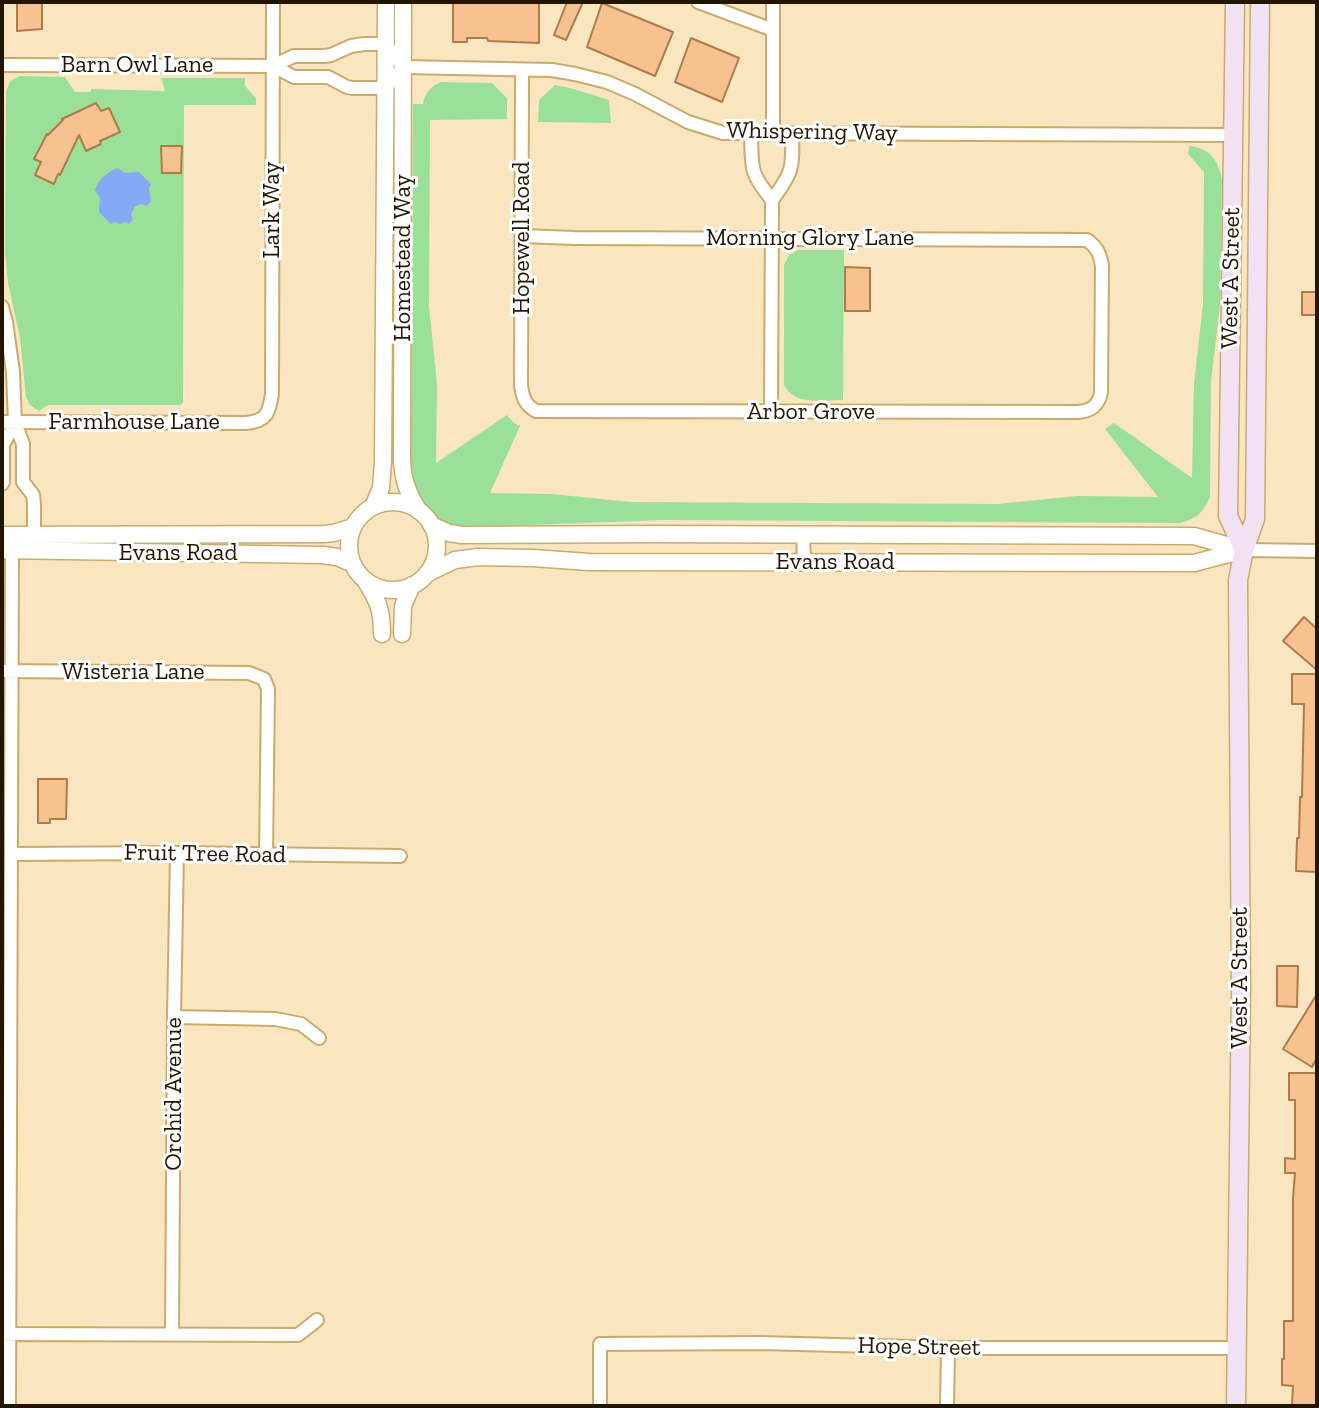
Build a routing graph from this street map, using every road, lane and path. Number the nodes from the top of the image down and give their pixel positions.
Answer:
1 (273, 2) edge
2 (386, 2) edge
3 (403, 2) edge
4 (698, 2) edge
5 (773, 2) edge
6 (1235, 2) edge
7 (1260, 2) edge
8 (773, 30) junction
9 (386, 44) junction
10 (333, 54) junction
11 (2, 65) edge
12 (273, 66) junction
13 (403, 67) junction
14 (522, 70) junction
15 (333, 78) junction
16 (386, 89) junction
17 (751, 133) junction
18 (773, 133) junction
19 (792, 134) junction
20 (1233, 135) junction
21 (772, 200) junction
22 (522, 236) junction
23 (773, 238) junction
24 (2, 307) edge
25 (527, 405) joint
26 (1095, 405) joint
27 (771, 412) junction
28 (265, 417) joint
29 (8, 422) edge
30 (23, 482) junction
31 (2, 483) edge
32 (373, 507) junction
33 (418, 511) junction
34 (431, 525) junction
35 (353, 527) junction
36 (803, 534) junction
37 (2, 535) edge
38 (34, 535) junction
39 (5, 548) edge
40 (1244, 550) junction
41 (1317, 551) edge
42 (804, 561) junction
43 (353, 564) junction
44 (428, 573) junction
45 (365, 580) junction
46 (412, 585) junction
47 (382, 634) dead end
48 (402, 634) dead end
49 (7, 671) edge
50 (11, 853) junction
51 (177, 853) junction
52 (266, 855) junction
53 (400, 856) dead end
54 (174, 1017) junction
55 (320, 1038) dead end
56 (6, 1155) edge
57 (317, 1320) dead end
58 (5, 1334) edge
59 (172, 1335) junction
60 (948, 1348) junction
61 (1237, 1348) junction
62 (9, 1406) edge
63 (600, 1406) edge
64 (947, 1406) edge
65 (1236, 1406) edge

1 - 12 street, Lark Way
2 - 9 street, Homestead Way
3 - 13 street, Homestead Way
4 - 8 street
5 - 8 street
6 - 20 main road, West A Street
7 - 40 main road, West A Street
8 - 18 street
9 - 10 street, Barn Owl Lane
9 - 13 street
9 - 16 street, Homestead Way
10 - 12 street, Barn Owl Lane
10 - 15 street
11 - 12 street, Barn Owl Lane
12 - 15 street, Barn Owl Lane
12 - 28 street, Lark Way
13 - 14 street, Whispering Way
13 - 16 street
13 - 33 street, Homestead Way
14 - 17 street, Whispering Way
14 - 22 street, Hopewell Road
15 - 16 street, Barn Owl Lane
16 - 32 street, Homestead Way
17 - 18 street, Whispering Way
17 - 21 street
18 - 19 street, Whispering Way
19 - 20 street, Whispering Way
19 - 21 street
20 - 40 main road, West A Street
21 - 23 street
22 - 23 street, Morning Glory Lane
22 - 25 street, Hopewell Road
23 - 26 street, Morning Glory Lane
23 - 27 street
24 - 29 street
25 - 27 street, Arbor Grove
26 - 27 street, Arbor Grove
28 - 29 street, Farmhouse Lane
29 - 30 street
29 - 31 street
30 - 31 street
30 - 38 street
32 - 33 street
32 - 35 street
33 - 34 street
34 - 36 street, Evans Road
34 - 44 street
35 - 38 street, Evans Road
35 - 43 street
36 - 40 street, Evans Road
36 - 42 street
37 - 38 street, Evans Road
38 - 39 street
39 - 43 street, Evans Road
39 - 49 street
40 - 41 street, Evans Road
40 - 42 street, Evans Road
40 - 61 main road, West A Street
42 - 44 street, Evans Road
43 - 45 street
44 - 46 street
45 - 46 street
45 - 47 street
46 - 48 street
49 - 50 street
49 - 52 street, Wisteria Lane
50 - 51 street, Fruit Tree Road
50 - 56 street
51 - 52 street, Fruit Tree Road
51 - 54 street, Orchid Avenue
52 - 53 street, Fruit Tree Road
54 - 55 street
54 - 59 street, Orchid Avenue
56 - 58 street
57 - 59 street
58 - 59 street
58 - 62 street
60 - 61 street, Hope Street
60 - 63 street, Hope Street
60 - 64 street
61 - 65 main road, West A Street

